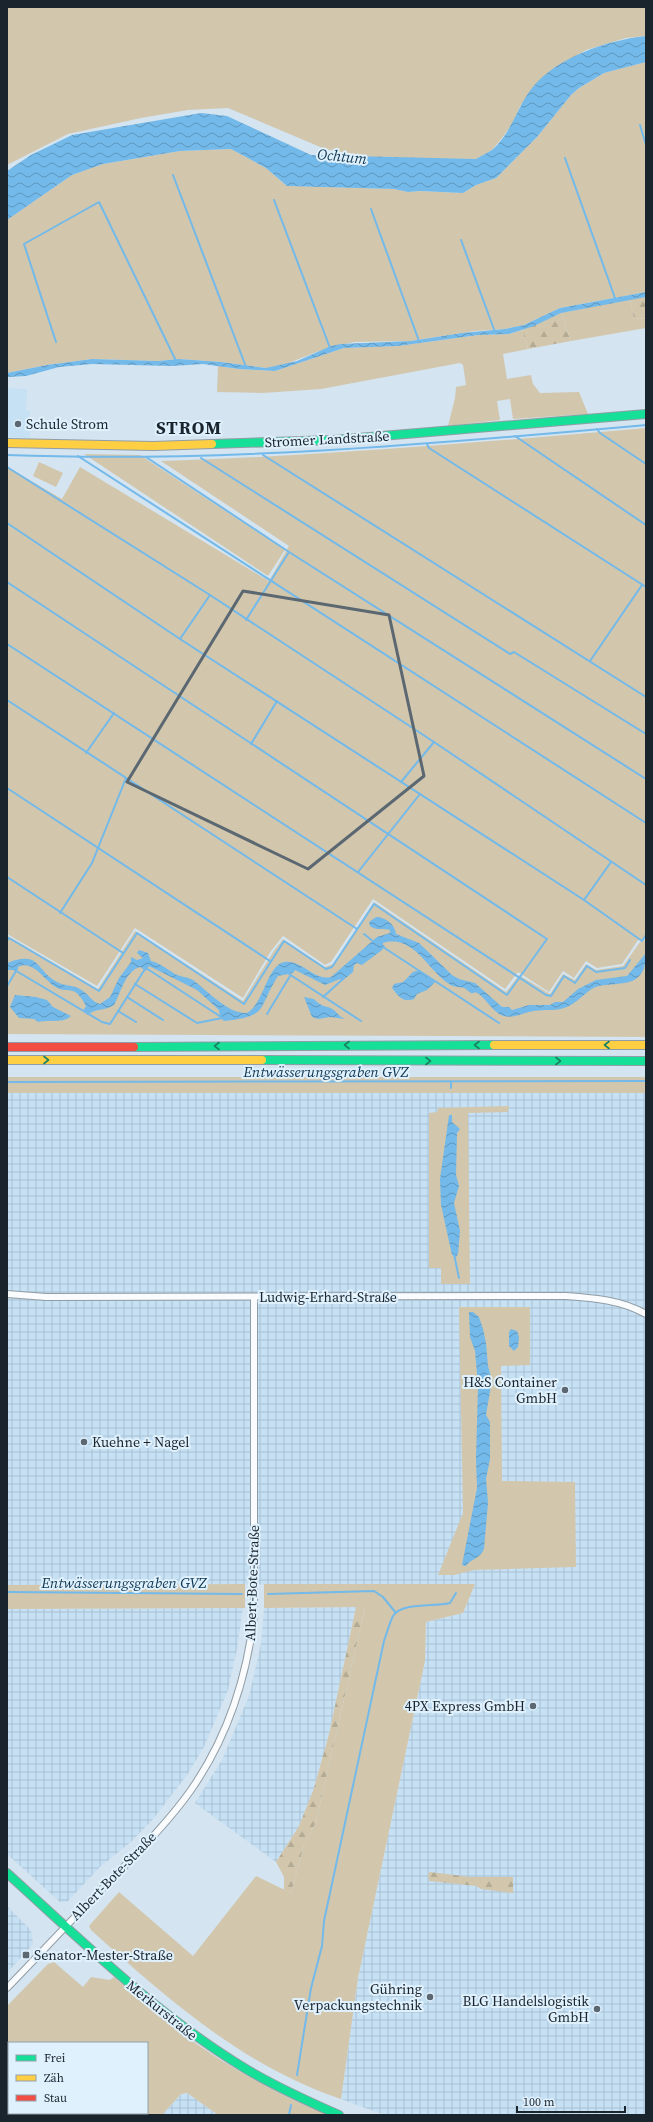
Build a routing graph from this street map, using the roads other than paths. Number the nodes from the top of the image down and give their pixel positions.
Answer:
1 (646, 414) edge
2 (7, 443) edge
3 (646, 1046) edge
4 (7, 1047) edge
5 (7, 1060) edge
6 (646, 1061) edge
7 (7, 1294) edge
8 (254, 1297) junction
9 (646, 1314) edge
10 (7, 1873) edge
11 (65, 1926) junction
12 (7, 1988) edge
13 (339, 2115) edge

1 - 2 main road, Stromer Landstraße
3 -> 4 main road
5 -> 6 main road
7 - 8 street, Ludwig-Erhard-Straße
8 - 9 street, Ludwig-Erhard-Straße
8 - 11 street, Albert-Bote-Straße
10 - 11 main road, Merkurstraße
11 - 12 street
11 - 13 main road, Merkurstraße

